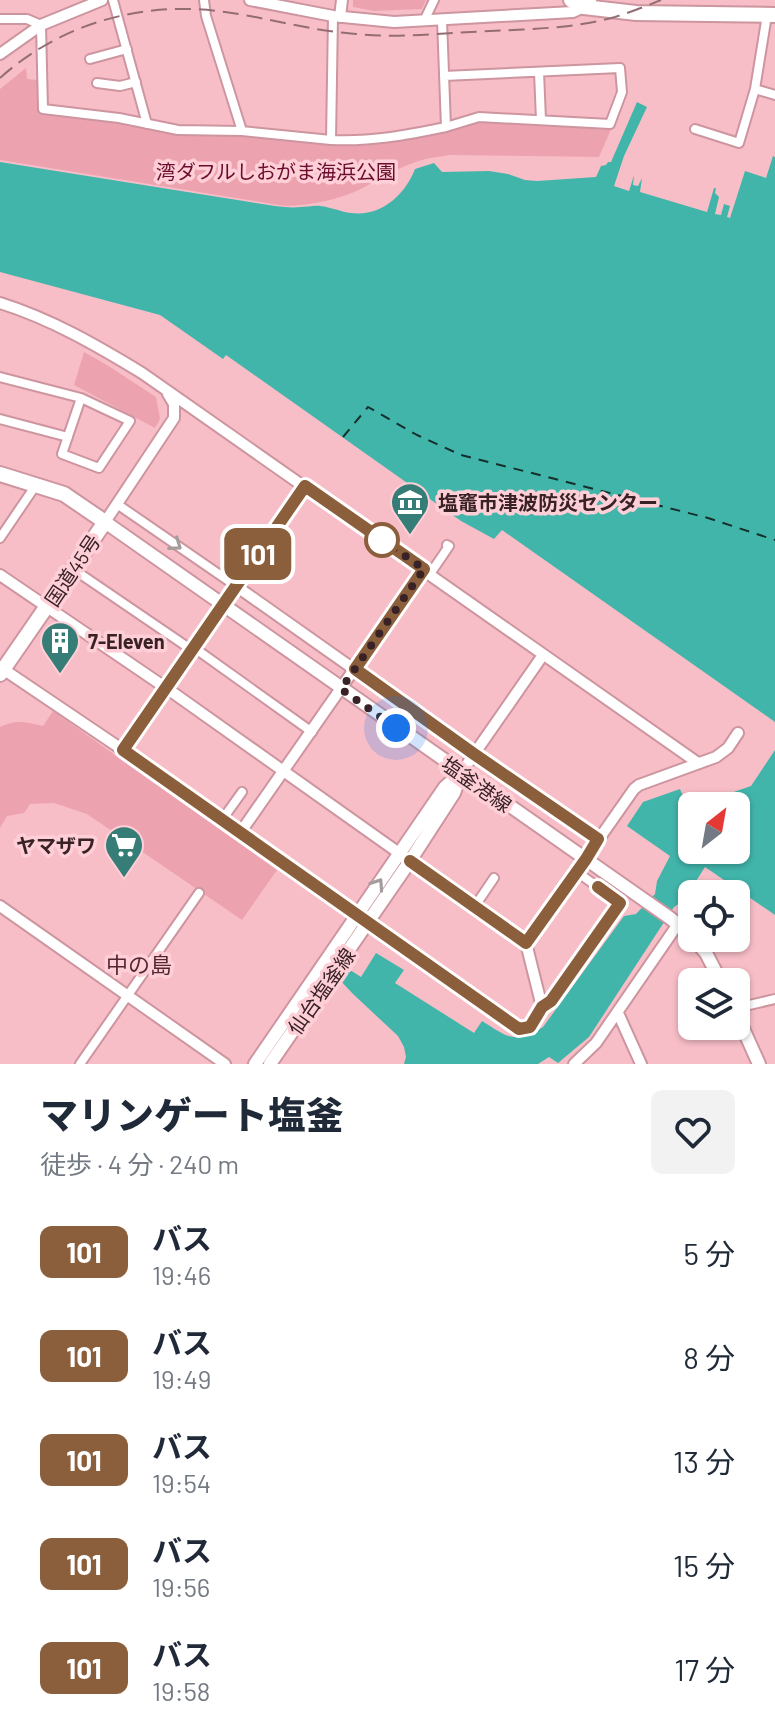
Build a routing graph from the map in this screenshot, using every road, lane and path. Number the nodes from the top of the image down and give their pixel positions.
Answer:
1 (101, 0) edge
2 (113, 0) edge
3 (204, 0) edge
4 (250, 0) edge
5 (342, 0) edge
6 (434, 0) edge
7 (582, 2) edge
8 (771, 15) edge
9 (337, 16) junction
10 (0, 19) edge
11 (442, 20) junction
12 (424, 21) junction
13 (41, 25) junction
14 (127, 49) junction
15 (0, 54) edge
16 (90, 59) dead end
17 (539, 72) junction
18 (444, 76) junction
19 (136, 82) junction
20 (97, 83) dead end
21 (755, 89) junction
22 (775, 95) edge
23 (541, 120) junction
24 (147, 124) junction
25 (446, 127) junction
26 (695, 129) dead end
27 (242, 131) junction
28 (331, 140) junction
29 (0, 303) edge
30 (0, 377) edge
31 (164, 389) junction
32 (81, 398) junction
33 (192, 409) junction
34 (174, 418) junction
35 (0, 419) edge
36 (68, 437) junction
37 (0, 474) edge
38 (37, 484) junction
39 (305, 486) junction
40 (117, 504) junction
41 (105, 522) junction
42 (0, 538) edge
43 (447, 545) dead end
44 (73, 569) junction
45 (427, 571) junction
46 (0, 575) edge
47 (236, 586) junction
48 (222, 605) junction
49 (47, 607) junction
50 (193, 647) junction
51 (543, 655) junction
52 (355, 669) junction
53 (2, 671) edge
54 (165, 688) junction
55 (341, 689) junction
56 (312, 732) junction
57 (738, 733) dead end
58 (123, 750) junction
59 (474, 754) junction
60 (698, 763) junction
61 (284, 772) junction
62 (461, 773) junction
63 (242, 792) dead end
64 (222, 820) junction
65 (240, 833) junction
66 (598, 839) junction
67 (405, 857) junction
68 (586, 859) junction
69 (577, 872) junction
70 (494, 878) dead end
71 (199, 893) dead end
72 (0, 906) edge
73 (475, 906) junction
74 (362, 920) junction
75 (674, 921) junction
76 (678, 924) edge
77 (526, 943) junction
78 (128, 995) junction
79 (775, 999) edge
80 (542, 1007) junction
81 (750, 1007) edge
82 (618, 1013) junction
83 (748, 1040) edge
84 (757, 1063) edge
85 (80, 1064) edge
86 (225, 1064) edge
87 (255, 1064) edge
88 (270, 1064) edge
89 (574, 1064) edge
90 (641, 1064) edge

1 - 13 street
2 - 14 street
3 - 27 street
4 - 9 street
5 - 9 street
6 - 12 street
7 - 8 highway
7 - 11 street
8 - 21 street
9 - 12 street
9 - 28 street
10 - 13 street
11 - 12 street
11 - 18 street
13 - 15 street
13 - 24 street
14 - 16 street
14 - 19 street
17 - 18 street
17 - 23 street
17 - 23 street
18 - 25 street
19 - 20 street
19 - 24 street
21 - 22 street
21 - 26 street
23 - 25 street
24 - 27 street
25 - 28 street
27 - 28 street
29 - 31 street
30 - 32 street
31 - 33 street
31 - 34 street
32 - 36 street
32 - 36 street
33 - 34 street
33 - 39 street
34 - 40 street
35 - 36 street
37 - 38 highway, 国道45号
38 - 41 highway, 国道45号
38 - 42 street
39 - 45 street
39 - 47 street
40 - 41 street
40 -> 47 street
41 - 44 highway, 国道45号
41 - 48 main road, 塩釜港線
43 - 45 street
44 - 49 highway, 国道45号
44 - 50 street
45 - 51 street
45 - 52 street
46 - 49 street
47 - 48 street
47 - 52 street
48 - 50 street
48 - 55 main road, 塩釜港線
49 - 53 highway, 国道45号
49 - 54 street
50 - 54 street
50 - 56 street
51 - 59 street
51 - 60 street
52 - 55 street
52 - 59 street
53 - 58 street
54 - 58 street
54 - 61 street
55 - 56 street
55 - 62 main road, 塩釜港線
56 - 61 street
57 - 60 street
58 - 64 street
59 - 62 street
59 - 66 street
60 - 66 street
61 - 65 street
61 - 67 street
62 - 67 main road, 仙台塩釜線
62 - 68 main road, 塩釜港線
63 - 64 street
64 - 65 street
65 - 74 street
66 - 68 street
67 - 73 street
67 - 74 main road, 仙台塩釜線
68 - 69 street
68 - 75 main road, 塩釜港線
69 - 77 street
69 - 80 street
70 - 73 street
71 - 78 street
72 - 78 street
73 - 77 street
74 - 80 street
74 - 87 main road, 仙台塩釜線
74 - 88 main road, 仙台塩釜線
75 - 76 main road, 塩釜港線
75 - 82 street
77 - 80 street
78 - 85 street
78 - 86 street
79 - 81 street
82 - 89 street
82 - 90 street
83 - 84 main road

